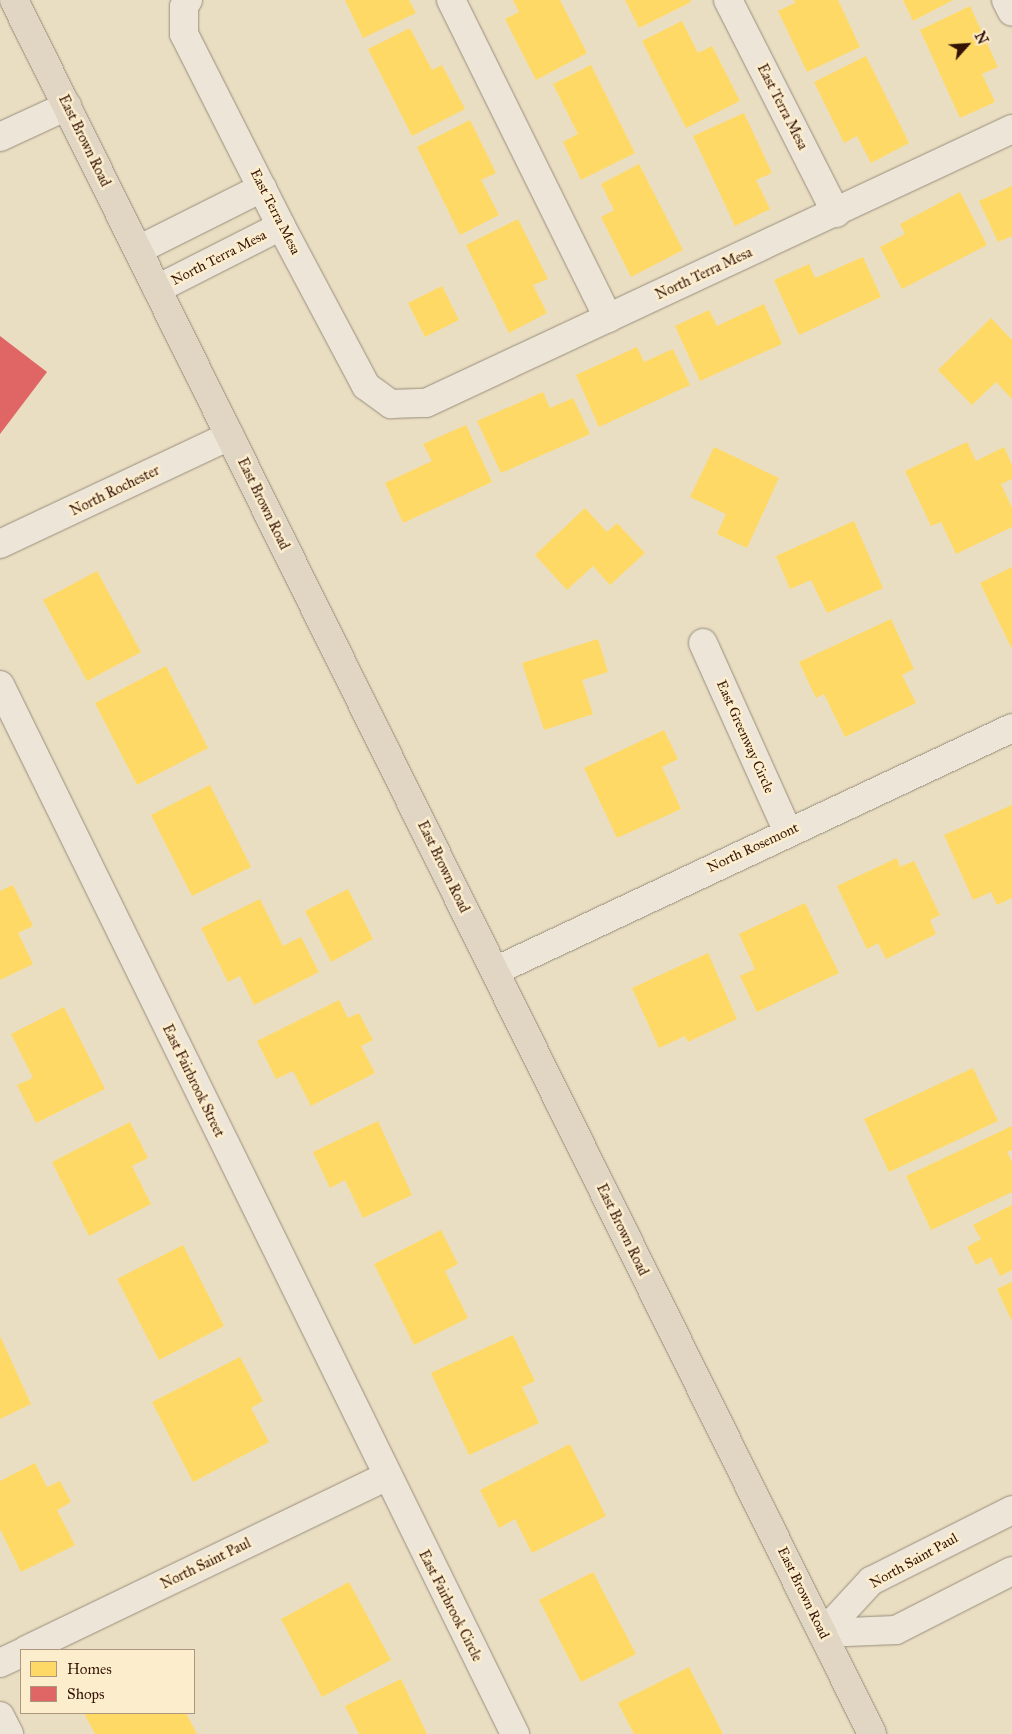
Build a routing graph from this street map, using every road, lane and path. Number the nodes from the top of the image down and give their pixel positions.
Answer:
1 (14, 0) edge
2 (451, 0) edge
3 (728, 0) edge
4 (1006, 0) edge
5 (186, 4) edge
6 (1012, 12) edge
7 (66, 106) junction
8 (1012, 129) edge
9 (0, 138) edge
10 (262, 188) junction
11 (836, 213) junction
12 (281, 226) junction
13 (138, 250) junction
14 (157, 289) junction
15 (608, 318) junction
16 (392, 404) joint
17 (230, 436) junction
18 (0, 544) edge
19 (702, 643) dead end
20 (0, 685) edge
21 (1012, 728) edge
22 (788, 832) junction
23 (495, 971) junction
24 (386, 1477) junction
25 (1012, 1510) edge
26 (1012, 1571) edge
27 (822, 1633) junction
28 (28, 1649) edge
29 (20, 1653) edge
30 (0, 1663) edge
31 (0, 1716) edge
32 (8, 1734) edge
33 (514, 1734) edge
34 (872, 1734) edge

1 - 7 main road, East Brown Road
2 - 15 street
3 - 11 street, East Terra Mesa
4 - 6 street
5 - 10 street, East Terra Mesa
7 - 9 street
7 - 13 main road, East Brown Road
8 - 11 street, North Terra Mesa
10 - 12 street, East Terra Mesa
10 - 13 street
11 - 15 street, North Terra Mesa
12 - 14 street, North Terra Mesa
12 - 16 street, East Terra Mesa
13 - 14 main road, East Brown Road
14 - 17 main road, East Brown Road
15 - 16 street, North Terra Mesa
17 - 18 street, North Rochester
17 - 23 main road, East Brown Road
19 - 22 street, East Greenway Circle
20 - 24 street, East Fairbrook Street
21 - 22 street, North Rosemont
22 - 23 street, North Rosemont
23 - 27 main road, East Brown Road
24 - 28 street, North Saint Paul
24 - 33 street, East Fairbrook Circle
25 - 27 street, North Saint Paul
26 - 27 street
27 - 34 main road, East Brown Road
29 - 30 street
31 - 32 street

